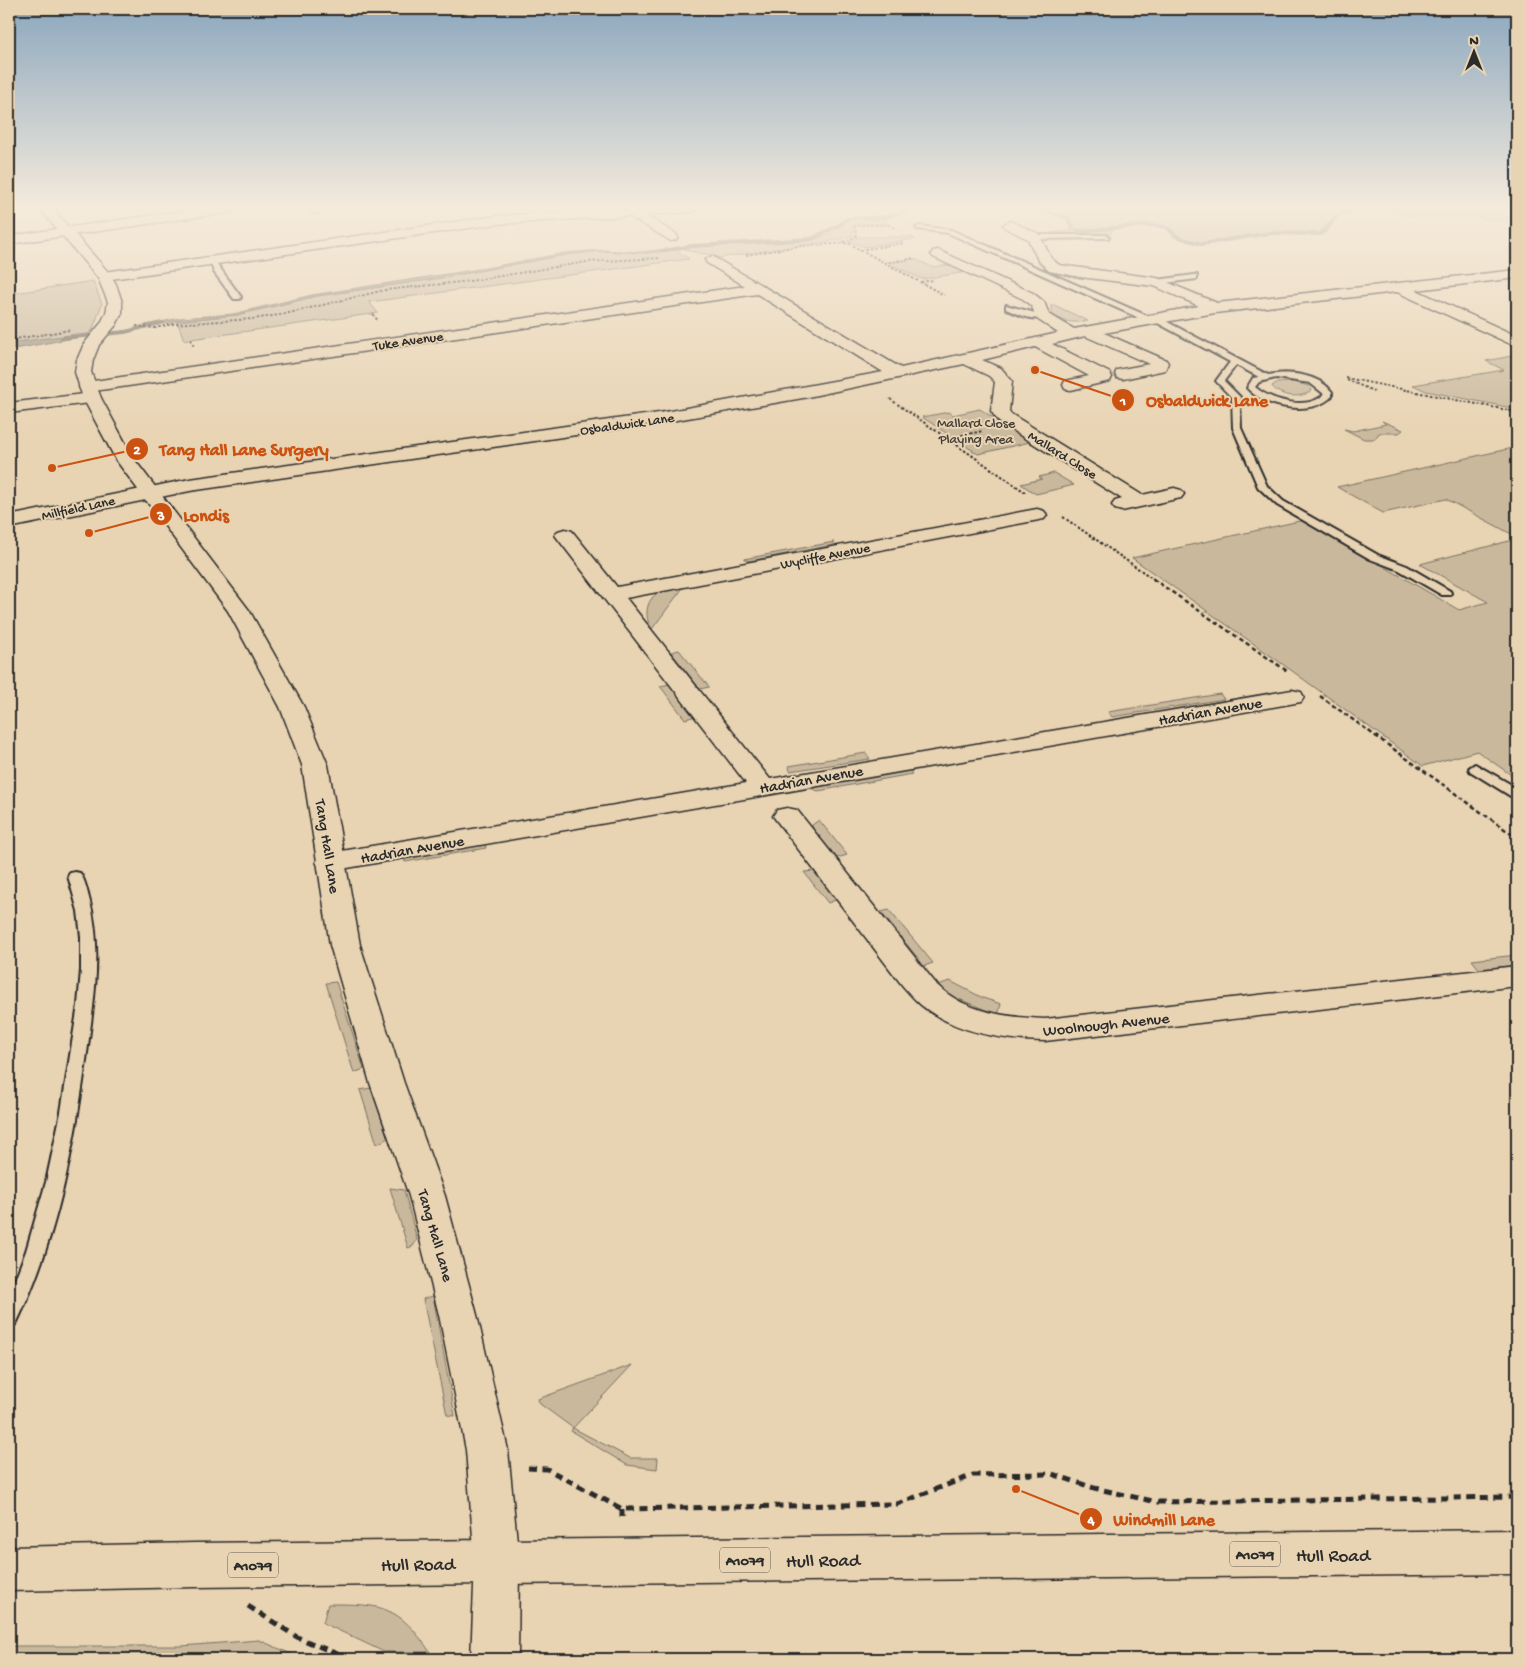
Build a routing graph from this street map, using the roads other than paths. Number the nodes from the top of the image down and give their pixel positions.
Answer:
1 (110, 286) edge
2 (229, 286) edge
3 (752, 286) edge
4 (1006, 286) edge
5 (1075, 286) edge
6 (1166, 286) edge
7 (1407, 286) edge
8 (1396, 287) junction
9 (758, 290) junction
10 (237, 297) dead end
11 (1009, 307) dead end
12 (1215, 308) junction
13 (1042, 316) junction
14 (1151, 319) junction
15 (1080, 333) junction
16 (1039, 342) junction
17 (1517, 342) edge
18 (967, 359) junction
19 (1235, 361) junction
20 (898, 374) junction
21 (1123, 374) dead end
22 (1265, 377) junction
23 (1071, 385) dead end
24 (90, 393) junction
25 (9, 408) edge
26 (148, 493) junction
27 (1174, 494) dead end
28 (1140, 502) junction
29 (1113, 507) dead end
30 (1037, 515) dead end
31 (9, 522) edge
32 (565, 535) dead end
33 (1446, 592) dead end
34 (613, 594) junction
35 (1300, 688) road end
36 (1475, 768) dead end
37 (762, 786) junction
38 (1517, 794) edge
39 (787, 816) dead end
40 (330, 862) junction
41 (75, 876) dead end
42 (1517, 976) edge
43 (9, 1318) edge
44 (1517, 1552) edge
45 (496, 1562) junction
46 (9, 1569) edge
47 (494, 1659) edge

1 - 24 street, Tang Hall Lane
2 - 10 lane
3 - 9 street
4 - 13 street
5 - 14 lane
6 - 12 street
7 - 8 street, Osbaldwick Lane
8 - 12 street, Osbaldwick Lane
8 - 17 street
9 - 20 street
9 - 24 street, Tuke Avenue
11 - 13 lane
12 - 14 street, Osbaldwick Lane
13 - 15 street
14 - 15 street, Osbaldwick Lane
14 - 19 lane
15 - 16 street, Osbaldwick Lane
15 - 21 street
16 - 18 street, Osbaldwick Lane
16 - 23 street
18 - 20 street, Osbaldwick Lane
18 - 28 street, Mallard Close
19 - 22 lane
19 - 33 lane
20 - 26 street, Osbaldwick Lane
22 - 22 lane
24 - 25 street, Tuke Avenue
24 - 26 street, Tang Hall Lane
26 - 31 street, Millfield Lane
26 - 40 street, Tang Hall Lane
27 - 28 street
28 - 29 street
30 - 34 street, Wycliffe Avenue
32 - 34 street
34 - 37 street
35 - 37 street, Hadrian Avenue
36 - 38 lane
37 - 40 street, Hadrian Avenue
39 - 42 street, Woolnough Avenue
40 - 45 street, Tang Hall Lane
41 - 43 lane
44 - 45 street, Hull Road / A1079
45 - 46 street, Hull Road / A1079
45 - 47 street, Tang Hall Lane

